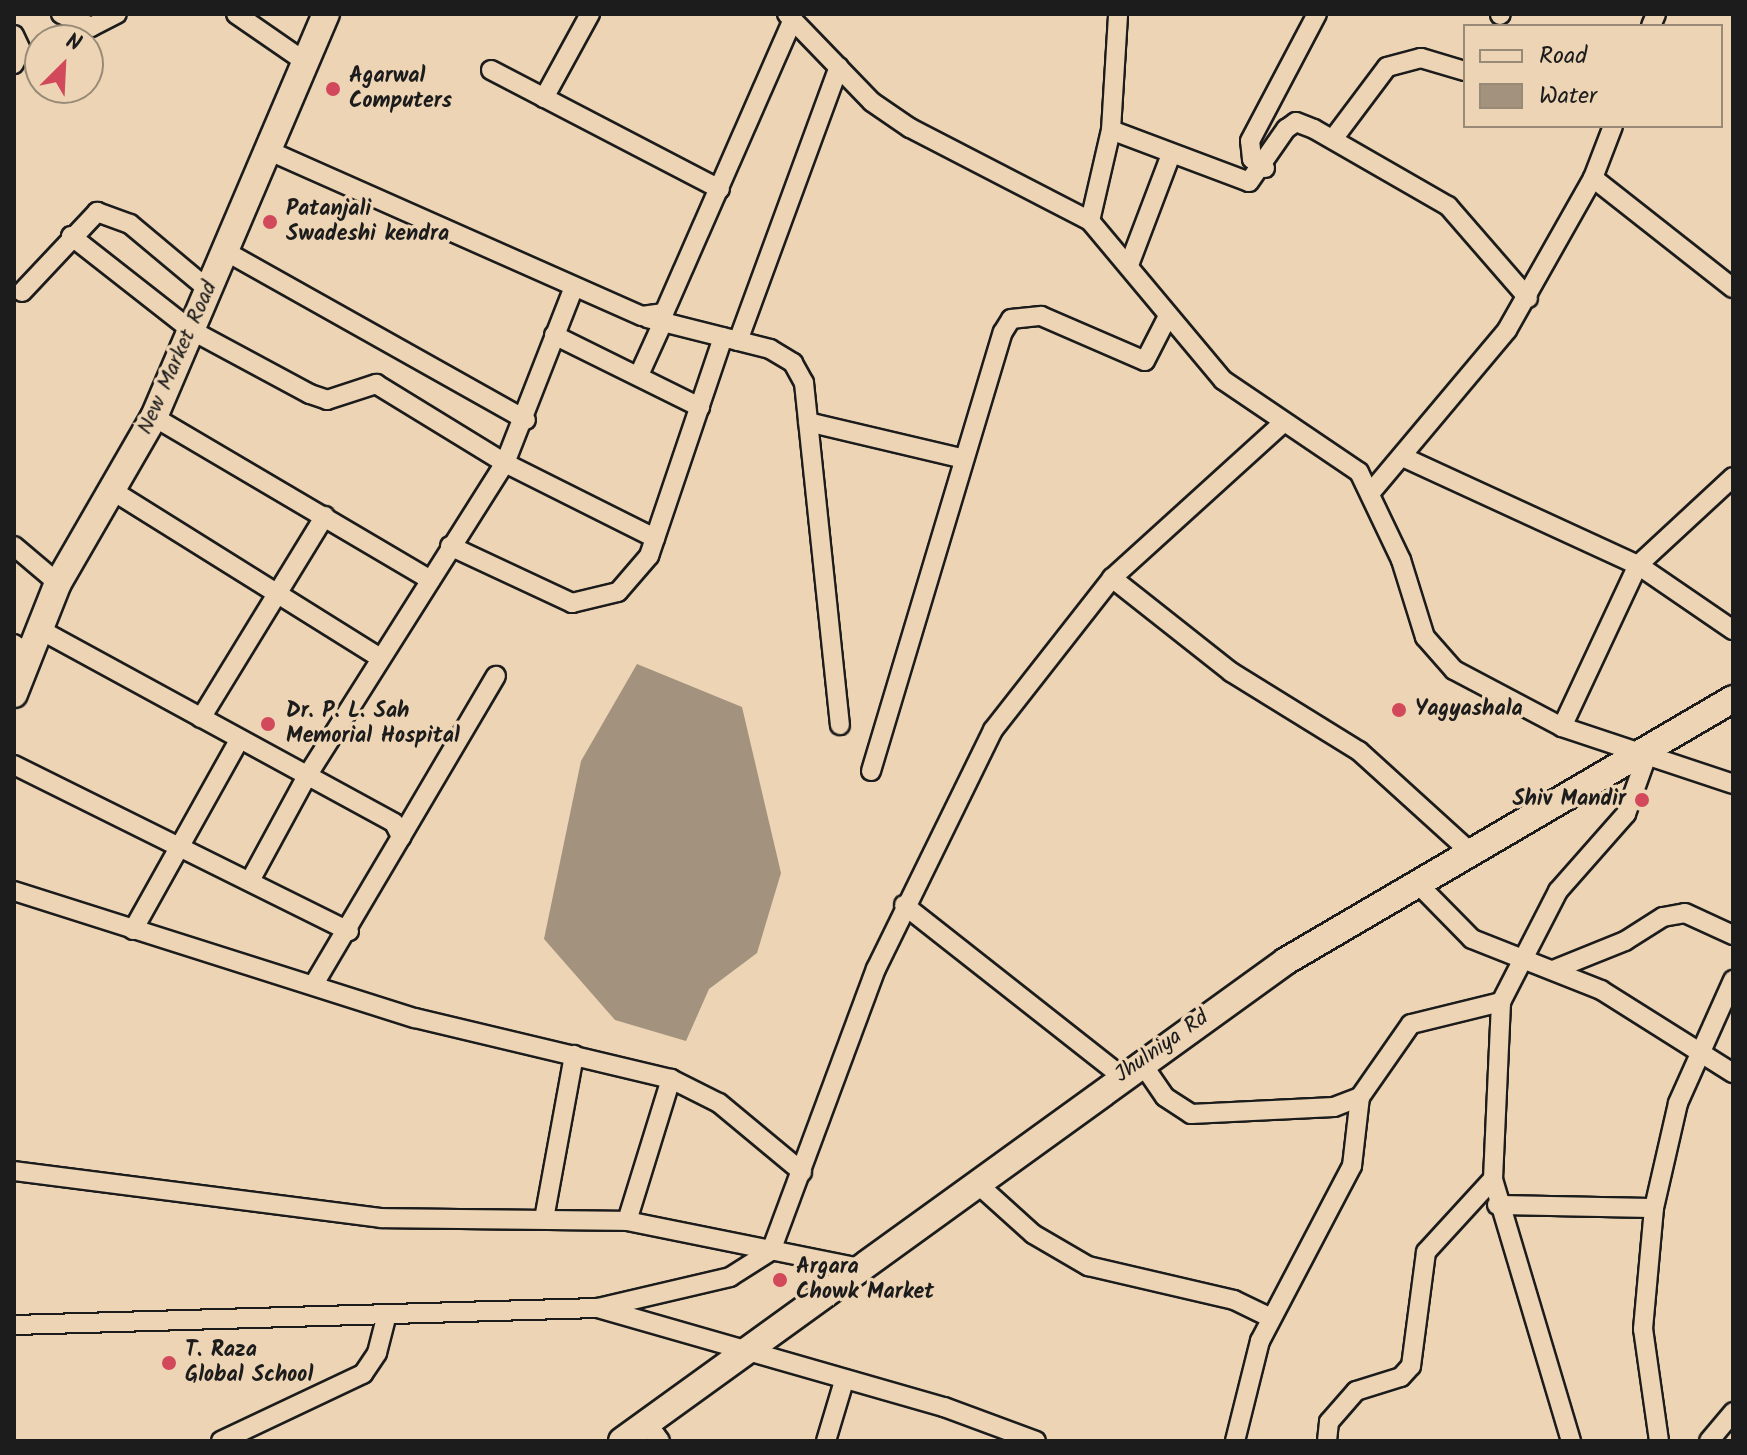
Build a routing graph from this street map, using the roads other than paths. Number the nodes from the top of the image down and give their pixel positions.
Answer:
1 (61, 14) edge
2 (117, 14) edge
3 (236, 14) edge
4 (326, 14) edge
5 (590, 14) edge
6 (1118, 14) edge
7 (1317, 14) edge
8 (790, 16) edge
9 (14, 35) edge
10 (301, 59) junction
11 (14, 64) edge
12 (839, 67) junction
13 (491, 70) dead end
14 (1463, 70) edge
15 (544, 98) junction
16 (1612, 128) edge
17 (1111, 130) junction
18 (1333, 139) junction
19 (265, 149) junction
20 (1170, 157) junction
21 (1265, 168) junction
22 (1593, 178) junction
23 (720, 189) junction
24 (1090, 221) junction
25 (71, 236) junction
26 (225, 251) junction
27 (1129, 265) junction
28 (574, 287) junction
29 (1733, 288) edge
30 (209, 290) junction
31 (22, 292) dead end
32 (1528, 298) junction
33 (642, 316) junction
34 (1167, 318) junction
35 (663, 322) junction
36 (191, 330) junction
37 (554, 335) junction
38 (731, 339) junction
39 (639, 375) junction
40 (700, 407) junction
41 (154, 417) junction
42 (526, 420) junction
43 (808, 422) junction
44 (1282, 424) junction
45 (1405, 458) junction
46 (964, 459) junction
47 (505, 463) junction
48 (1733, 477) edge
49 (113, 491) junction
50 (1372, 491) junction
51 (325, 516) junction
52 (655, 538) junction
53 (14, 546) edge
54 (450, 546) junction
55 (1638, 565) junction
56 (1112, 578) junction
57 (431, 580) junction
58 (58, 583) junction
59 (278, 588) junction
60 (37, 628) junction
61 (1733, 630) edge
62 (20, 648) edge
63 (380, 658) junction
64 (496, 676) dead end
65 (14, 694) edge
66 (1733, 699) edge
67 (201, 718) junction
68 (840, 725) dead end
69 (1562, 727) junction
70 (239, 740) junction
71 (1640, 757) junction
72 (14, 765) edge
73 (871, 771) dead end
74 (307, 776) junction
75 (1733, 784) edge
76 (401, 837) junction
77 (181, 844) junction
78 (1467, 849) junction
79 (251, 879) junction
80 (1418, 884) junction
81 (14, 891) edge
82 (904, 905) junction
83 (133, 930) junction
84 (349, 931) junction
85 (1733, 935) edge
86 (1519, 962) junction
87 (1553, 970) junction
88 (1733, 980) edge
89 (314, 984) junction
90 (1501, 1002) junction
91 (574, 1055) junction
92 (1696, 1055) junction
93 (1131, 1069) junction
94 (1733, 1073) edge
95 (671, 1079) junction
96 (1360, 1097) junction
97 (14, 1171) edge
98 (802, 1172) junction
99 (1493, 1179) junction
100 (981, 1187) junction
101 (1497, 1205) junction
102 (1654, 1208) junction
103 (544, 1219) junction
104 (627, 1221) junction
105 (771, 1251) junction
106 (855, 1267) junction
107 (598, 1308) junction
108 (387, 1314) junction
109 (1271, 1318) junction
110 (14, 1325) edge
111 (747, 1350) junction
112 (844, 1381) junction
113 (1733, 1412) edge
114 (653, 1432) edge
115 (221, 1441) edge
116 (622, 1441) edge
117 (826, 1441) edge
118 (1036, 1441) edge
119 (1235, 1441) edge
120 (1327, 1441) edge
121 (1571, 1441) edge
122 (1659, 1441) edge
123 (1709, 1441) edge

1 - 2 street
3 - 10 street
4 - 10 street, New Market Road
5 - 15 street
6 - 17 street
7 - 21 street
8 - 12 street
8 - 23 street
9 - 11 street
10 - 19 street, New Market Road
12 - 24 street
12 - 38 street
13 - 15 street
14 - 18 street
15 - 23 street
16 - 22 street
17 - 20 street
17 - 24 street
18 - 21 street
18 - 32 street
19 - 26 street, New Market Road
19 - 28 street
20 - 21 street
20 - 27 street
22 - 29 street
22 - 32 street
23 - 33 street
24 - 27 street
25 - 30 street
25 - 31 street
25 - 36 street
26 - 30 street, New Market Road
26 - 42 street
27 - 34 street
28 - 33 street
28 - 37 street
30 - 36 street, New Market Road
32 - 45 street
33 - 35 street
34 - 44 street
34 - 46 street
35 - 38 street
35 - 39 street
36 - 41 street, New Market Road
36 - 47 street
37 - 39 street
37 - 42 street
38 - 40 street
38 - 43 street
39 - 40 street
40 - 52 street
41 - 49 street, New Market Road
41 - 51 street
42 - 47 street
43 - 46 street
43 - 68 street
44 - 50 street
44 - 56 street
45 - 50 street
45 - 55 street
46 - 73 street
47 - 52 street
47 - 54 street
48 - 55 street
49 - 58 street, New Market Road
49 - 59 street
50 - 69 street
51 - 57 street
51 - 59 street
52 - 54 street
53 - 58 street
54 - 57 street
55 - 61 street
55 - 69 street
56 - 78 street
56 - 82 street
57 - 63 street
58 - 60 street, New Market Road
59 - 63 street
59 - 67 street
60 - 62 street, New Market Road
60 - 67 street
62 - 65 street, New Market Road
63 - 74 street
64 - 76 street
66 - 71 street, Jhulniya Rd
67 - 70 street
69 - 71 street
70 - 74 street
70 - 77 street
71 - 75 street
71 - 78 street, Jhulniya Rd
71 - 86 street
72 - 77 street
74 - 76 street
74 - 79 street
76 - 84 street
77 - 79 street
77 - 83 street
78 - 80 street, Jhulniya Rd
79 - 84 street
80 - 86 street
80 - 93 street, Jhulniya Rd
81 - 83 street
82 - 93 street
82 - 98 street
83 - 89 street
84 - 89 street
85 - 87 street
86 - 87 street
86 - 90 street
87 - 92 street
88 - 92 street
89 - 91 street
90 - 96 street
90 - 99 street
91 - 95 street
91 - 103 street
92 - 94 street
92 - 102 street
93 - 96 street
93 - 100 street, Jhulniya Rd
95 - 98 street
95 - 104 street
96 - 109 street
97 - 103 street
98 - 105 street
99 - 101 street
99 - 120 street
100 - 106 street, Jhulniya Rd
100 - 109 street
101 - 102 street
101 - 121 street
102 - 122 street
103 - 104 street
104 - 105 street
105 - 106 street
105 - 107 street
106 - 111 street, Jhulniya Rd
107 - 108 street
107 - 111 street
108 - 110 street
108 - 115 street
109 - 119 street
111 - 112 street
111 - 114 street, Jhulniya Rd
112 - 117 street
112 - 118 street
113 - 123 street
114 - 116 street, Jhulniya Rd

